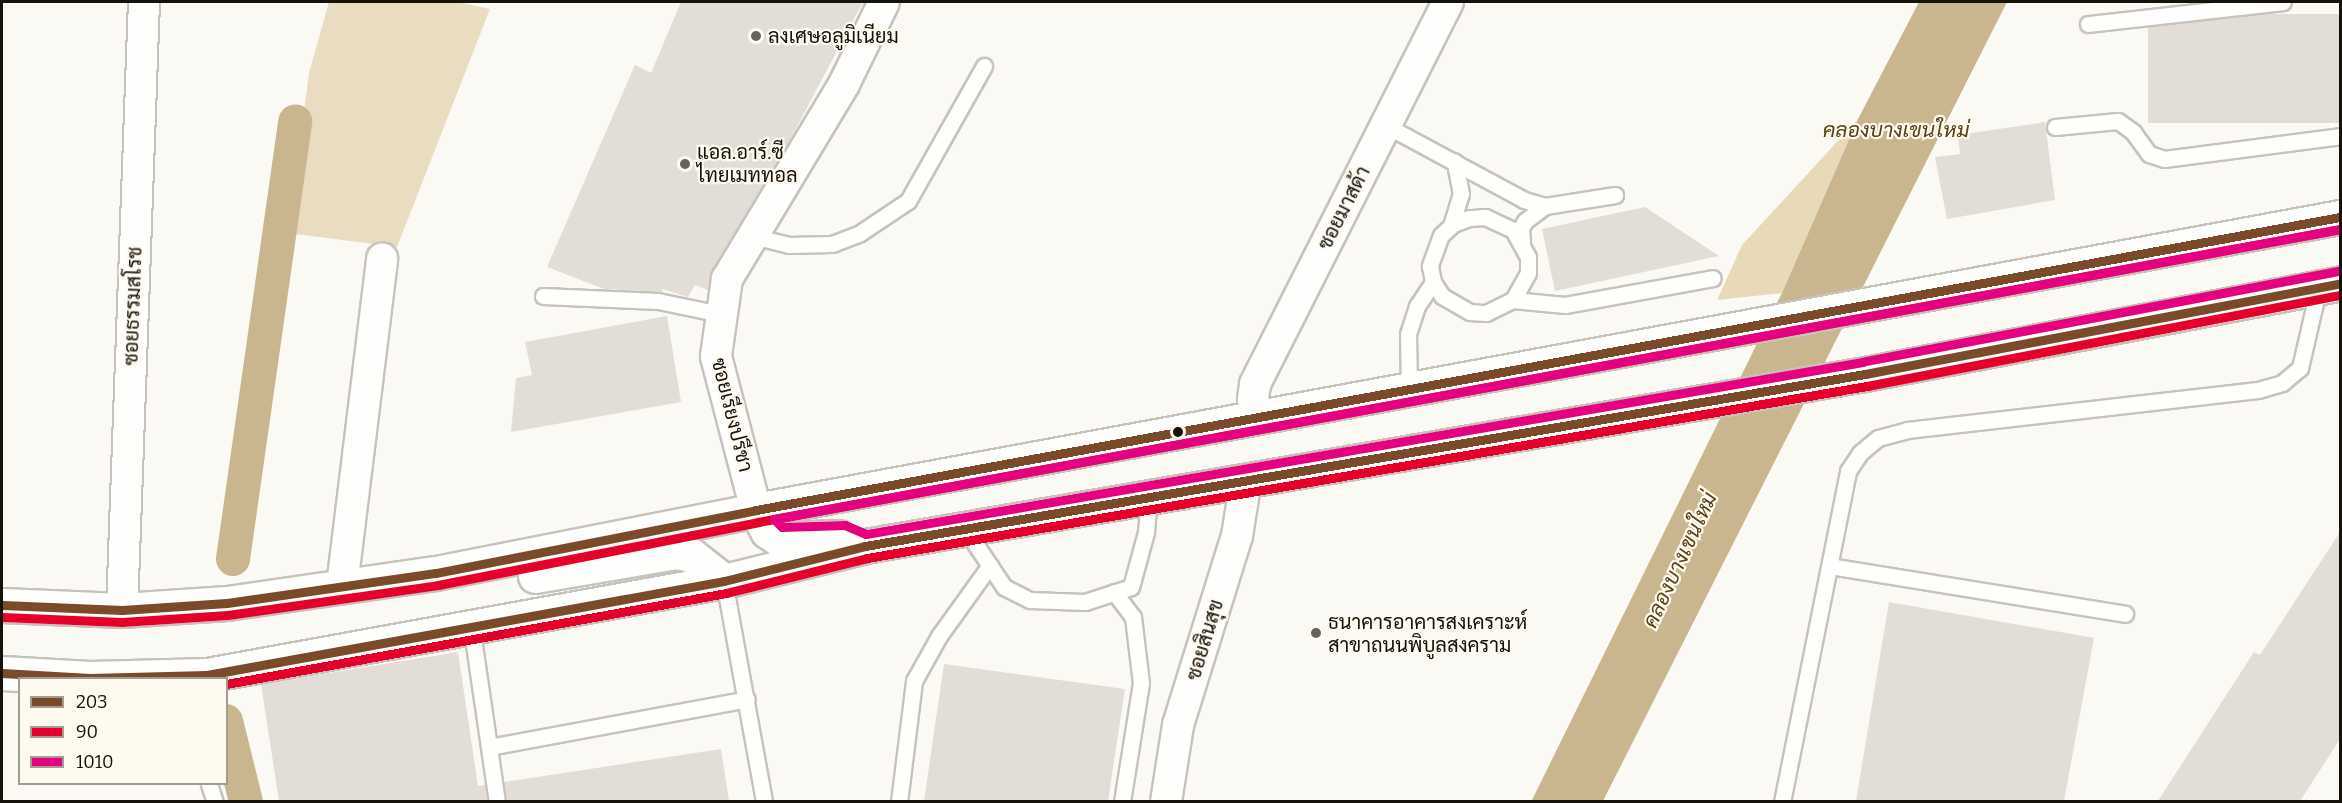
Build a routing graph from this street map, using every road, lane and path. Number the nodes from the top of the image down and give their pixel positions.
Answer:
1 (144, 2) edge
2 (884, 2) edge
3 (1448, 2) edge
4 (2283, 2) edge
5 (2088, 24) dead end
6 (984, 66) dead end
7 (1385, 125) junction
8 (2055, 127) dead end
9 (2340, 136) edge
10 (1455, 162) junction
11 (1615, 195) dead end
12 (1545, 207) junction
13 (2340, 217) edge
14 (1451, 226) junction
15 (753, 236) junction
16 (1522, 242) junction
17 (382, 258) dead end
18 (1713, 278) dead end
19 (1433, 282) junction
20 (2330, 285) edge
21 (543, 296) dead end
22 (1514, 300) junction
23 (721, 314) junction
24 (1409, 389) junction
25 (1257, 417) junction
26 (1246, 480) junction
27 (1149, 495) junction
28 (756, 510) junction
29 (966, 530) junction
30 (865, 546) junction
31 (990, 565) junction
32 (1830, 566) junction
33 (436, 573) junction
34 (724, 581) junction
35 (342, 586) junction
36 (1114, 592) junction
37 (2, 605) edge
38 (122, 610) junction
39 (2124, 614) dead end
40 (471, 624) junction
41 (2, 673) edge
42 (104, 677) edge
43 (156, 677) edge
44 (747, 699) junction
45 (489, 747) junction
46 (210, 785) edge
47 (215, 801) edge
48 (497, 801) edge
49 (764, 801) edge
50 (898, 801) edge
51 (1122, 801) edge
52 (1166, 801) edge
53 (1782, 801) edge

1 - 38 street, ซอยธรรมสโรช
2 - 15 street, ซอยเรียงปรีชา
3 - 7 street, ซอยมาสด้า
4 - 5 lane
6 - 15 lane
7 - 10 lane
7 - 25 street, ซอยมาสด้า
8 - 9 lane
10 - 12 lane
10 - 14 lane
11 - 12 lane
12 - 16 lane
13 - 24 main road
14 - 16 lane
14 - 19 lane
15 - 23 street, ซอยเรียงปรีชา
16 - 22 lane
17 - 35 street
18 - 22 lane
19 - 22 lane
19 - 24 lane
20 - 26 main road
20 - 32 lane
21 - 23 lane
23 - 28 street, ซอยเรียงปรีชา
24 - 25 main road
25 - 28 main road
26 - 27 main road
26 - 52 street, ซอยสินสุข
27 - 29 main road
27 - 36 lane
28 - 30 main road
28 - 33 main road
29 - 30 main road
29 - 31 lane
30 - 34 main road
31 - 36 lane
31 - 50 lane
32 - 39 lane
32 - 53 lane
33 - 34 main road
33 - 35 main road
34 - 40 main road
34 - 44 lane
35 - 38 main road
36 - 51 lane
37 - 38 main road
40 - 43 main road
40 - 45 lane
41 - 42 main road
44 - 45 lane
44 - 49 lane
45 - 48 lane
46 - 47 lane

